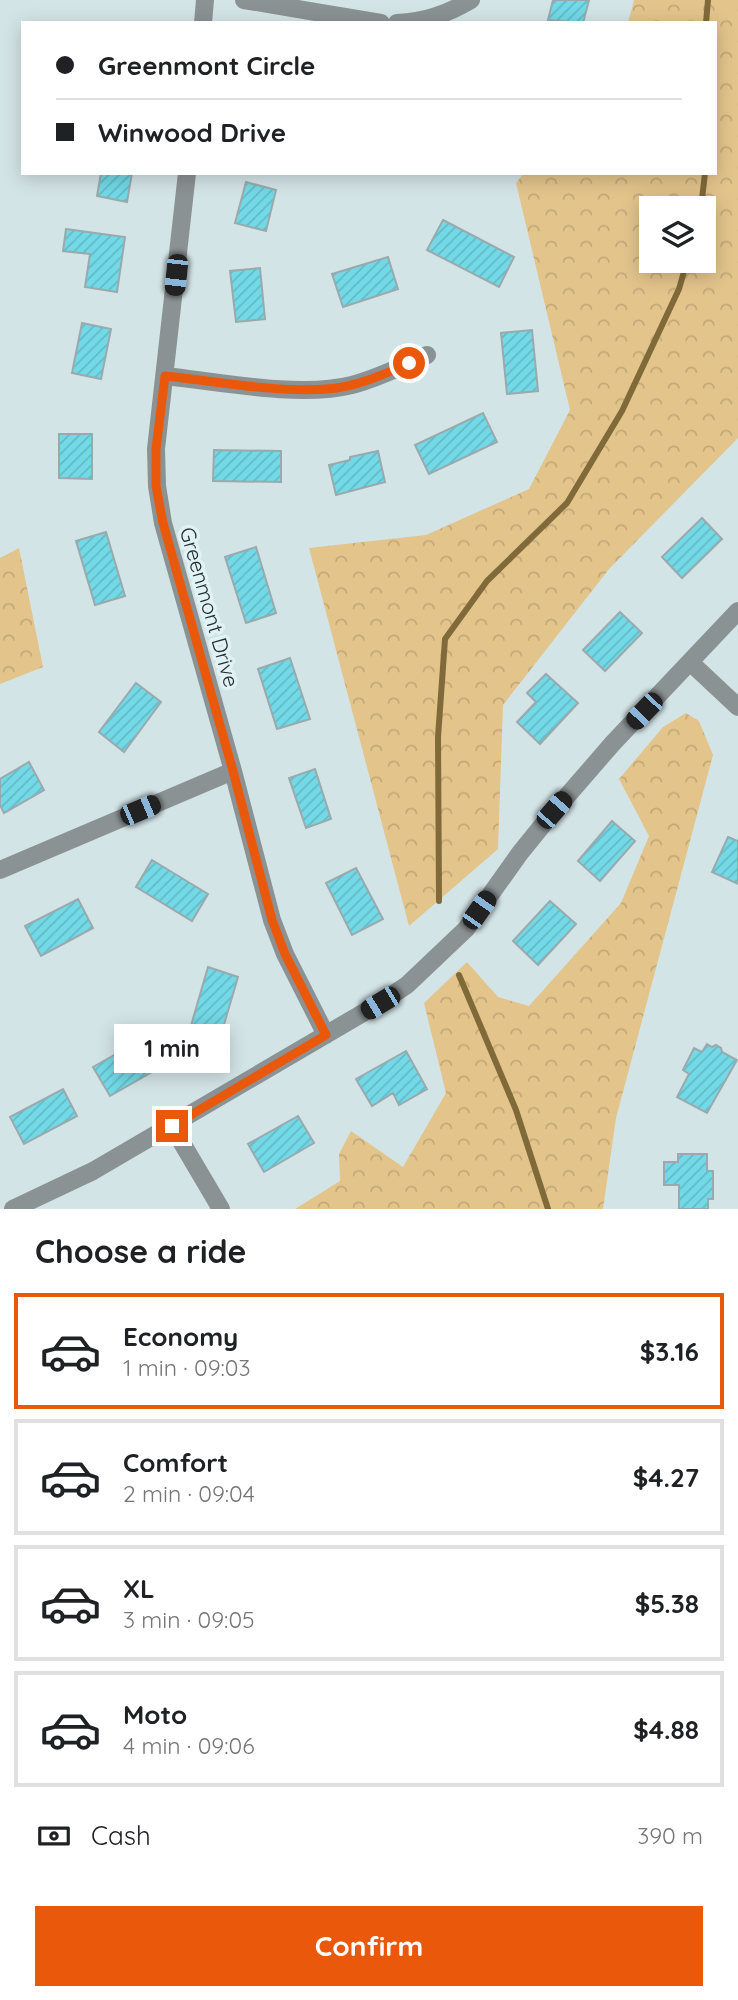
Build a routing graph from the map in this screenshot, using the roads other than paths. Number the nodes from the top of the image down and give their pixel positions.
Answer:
1 (205, 0) edge
2 (244, 0) edge
3 (471, 0) edge
4 (203, 21) edge
5 (369, 21) edge
6 (418, 21) edge
7 (187, 175) edge
8 (427, 355) dead end
9 (165, 376) junction
10 (738, 611) edge
11 (691, 663) junction
12 (738, 708) edge
13 (233, 771) junction
14 (0, 870) edge
15 (326, 1035) junction
16 (172, 1126) junction
17 (13, 1209) edge
18 (221, 1209) edge

1 - 4 street
2 - 5 street
3 - 6 street
7 - 9 street, Greenmont Drive
8 - 9 street
9 - 13 street, Greenmont Drive
10 - 11 street
11 - 12 street
11 - 15 street
13 - 14 street
13 - 15 street, Greenmont Drive
15 - 16 street
16 - 17 street
16 - 18 street

